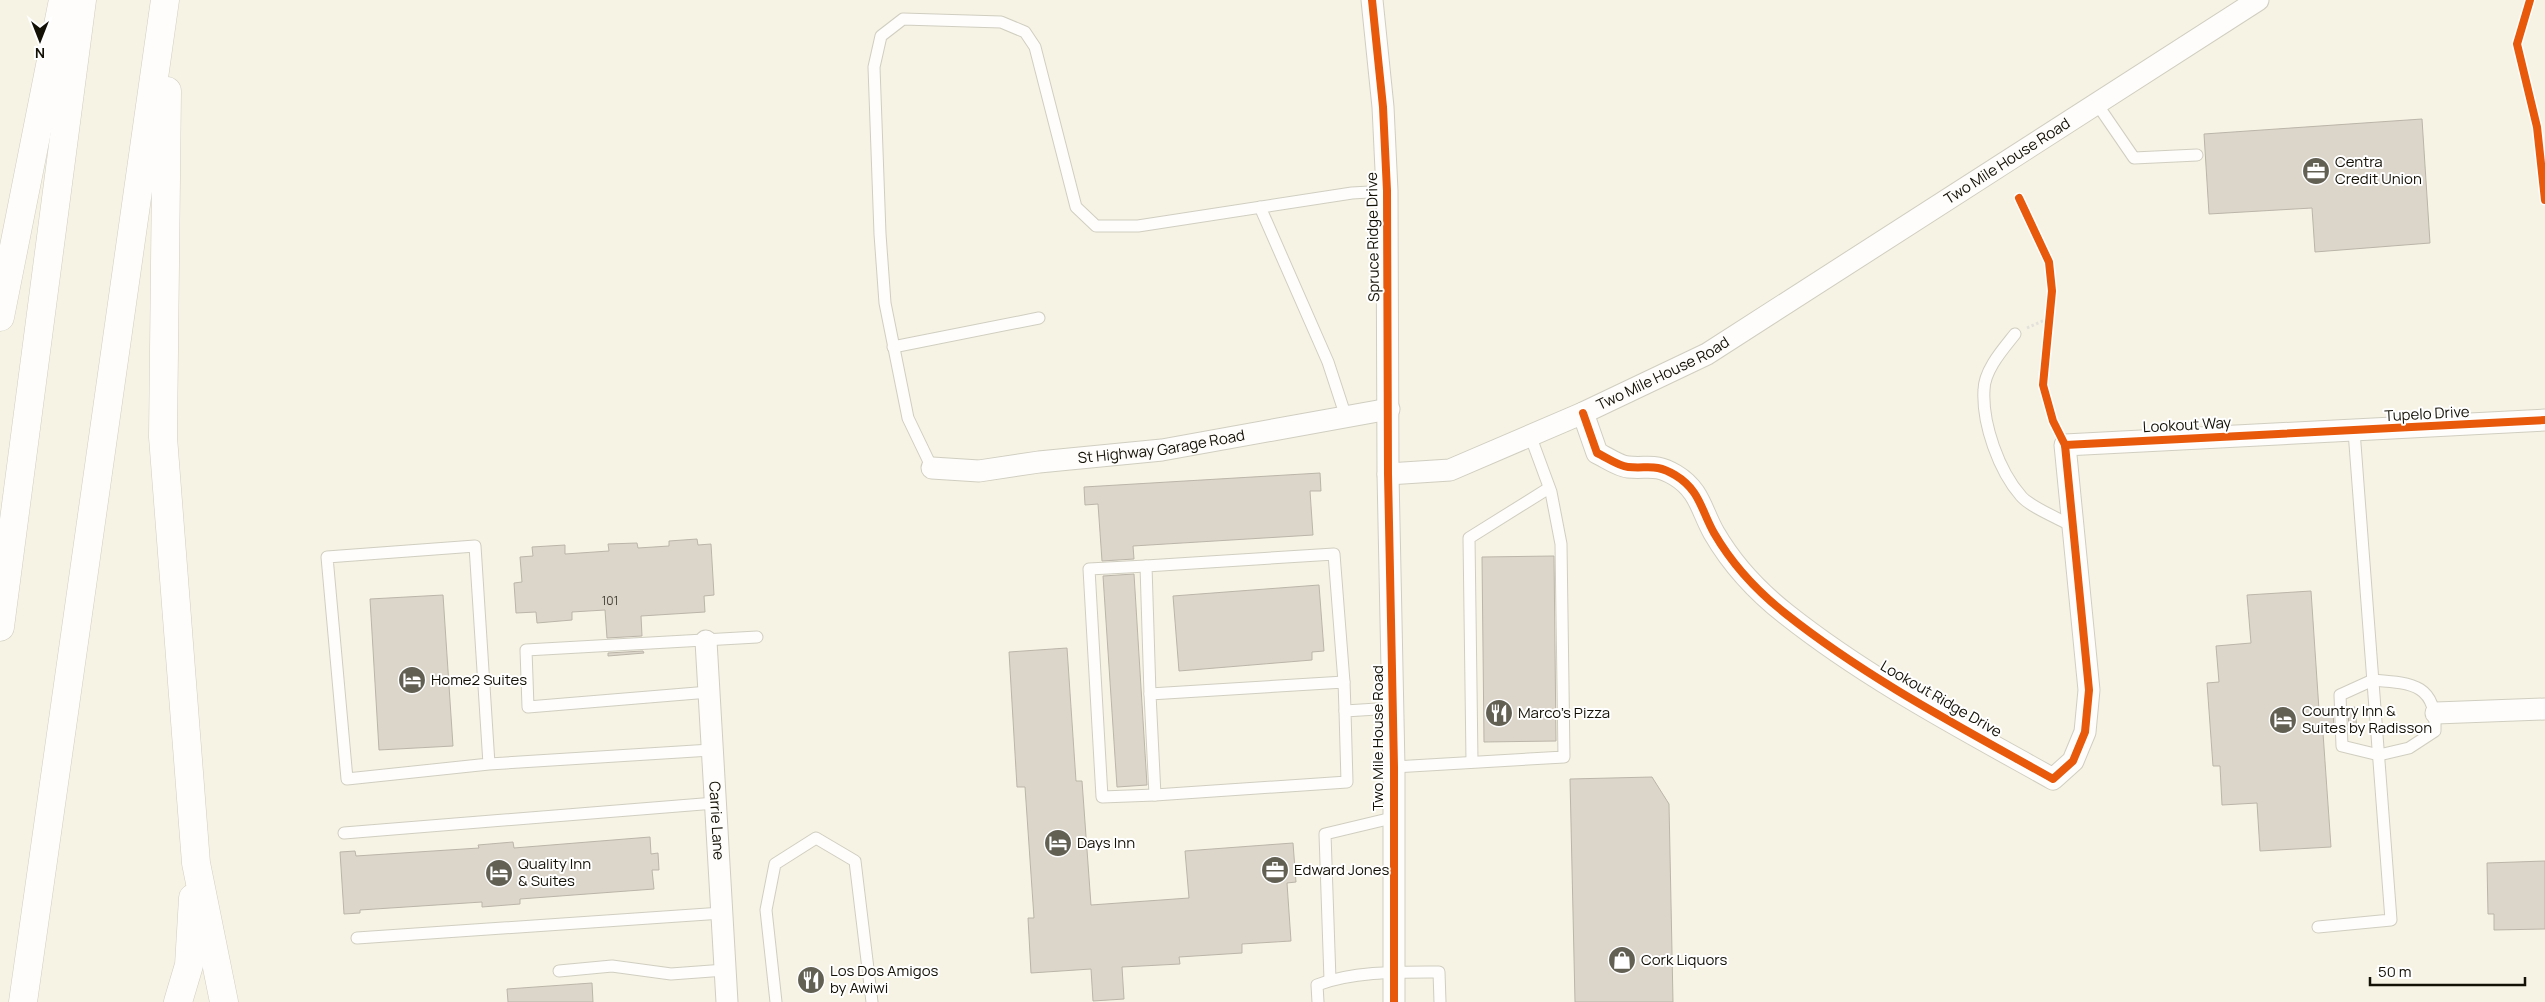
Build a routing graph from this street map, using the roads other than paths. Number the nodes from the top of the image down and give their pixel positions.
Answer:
1 (63, 0) edge
2 (82, 0) edge
3 (166, 0) edge
4 (1372, 0) edge
5 (2258, 0) edge
6 (2097, 104) junction
7 (2197, 155) dead end
8 (1387, 190) junction
9 (1260, 207) junction
10 (0, 317) edge
11 (1039, 318) dead end
12 (2015, 334) road end
13 (893, 347) junction
14 (1389, 409) junction
15 (1583, 413) junction
16 (1346, 417) junction
17 (2545, 420) edge
18 (2354, 431) junction
19 (2310, 433) joint
20 (1530, 436) junction
21 (2065, 445) joint
22 (932, 468) joint
23 (1388, 474) junction
24 (1549, 488) junction
25 (2074, 527) junction
26 (1146, 566) junction
27 (0, 627) edge
28 (757, 636) dead end
29 (706, 641) junction
30 (2373, 680) junction
31 (1344, 682) junction
32 (709, 692) junction
33 (1150, 694) junction
34 (1393, 708) junction
35 (2545, 709) edge
36 (1344, 711) junction
37 (2436, 712) junction
38 (711, 750) junction
39 (2378, 755) junction
40 (1472, 761) junction
41 (489, 764) junction
42 (1394, 767) junction
43 (1155, 795) junction
44 (715, 803) junction
45 (1392, 818) junction
46 (344, 833) dead end
47 (196, 863) junction
48 (722, 912) junction
49 (2318, 927) dead end
50 (356, 938) dead end
51 (560, 970) dead end
52 (725, 970) junction
53 (1394, 972) junction
54 (1330, 980) junction
55 (23, 1002) edge
56 (178, 1002) edge
57 (224, 1002) edge
58 (727, 1002) edge
59 (776, 1002) edge
60 (872, 1002) edge
61 (1318, 1002) edge
62 (1394, 1002) edge
63 (1440, 1002) edge

1 - 10 highway
2 - 27 highway
3 - 47 highway
3 - 55 highway
4 - 8 street, Spruce Ridge Drive
5 - 6 street, Two Mile House Road
6 - 7 lane
6 - 15 street, Two Mile House Road
8 - 9 lane
8 - 14 street, Spruce Ridge Drive
9 - 13 lane
9 - 16 lane
11 - 13 lane
12 - 25 lane
13 - 22 lane
14 - 16 street, St Highway Garage Road
14 - 23 street, Spruce Ridge Drive
15 - 20 street, Two Mile House Road
15 - 25 street, Lookout Ridge Drive
16 - 22 street, St Highway Garage Road
17 - 18 street, Tupelo Drive
18 - 19 street, Tupelo Drive
18 - 30 lane
19 - 21 street, Lookout Way
20 - 23 street, Two Mile House Road
20 - 24 lane
21 - 25 street, Lookout Ridge Drive
23 - 34 street, Two Mile House Road
24 - 40 lane
24 - 40 lane
26 - 31 lane
26 - 33 lane
26 - 43 lane
28 - 29 lane
29 - 32 street, Carrie Lane
29 - 32 lane
30 - 37 lane
30 - 39 lane
30 - 39 lane
31 - 33 lane
31 - 36 lane
32 - 38 street, Carrie Lane
33 - 43 lane
34 - 36 lane
34 - 42 street, Two Mile House Road
35 - 37 street
36 - 43 lane
37 - 39 lane
38 - 41 lane
38 - 44 street, Carrie Lane
39 - 49 lane
40 - 42 lane
41 - 41 lane
42 - 45 street, Two Mile House Road
44 - 46 lane
44 - 48 street, Carrie Lane
45 - 53 street, Two Mile House Road
45 - 54 lane
47 - 56 highway
47 - 57 highway
48 - 50 lane
48 - 52 street, Carrie Lane
51 - 52 lane
52 - 58 street, Carrie Lane
53 - 54 lane
53 - 62 street, Two Mile House Road
53 - 63 lane
54 - 61 lane
59 - 60 lane

